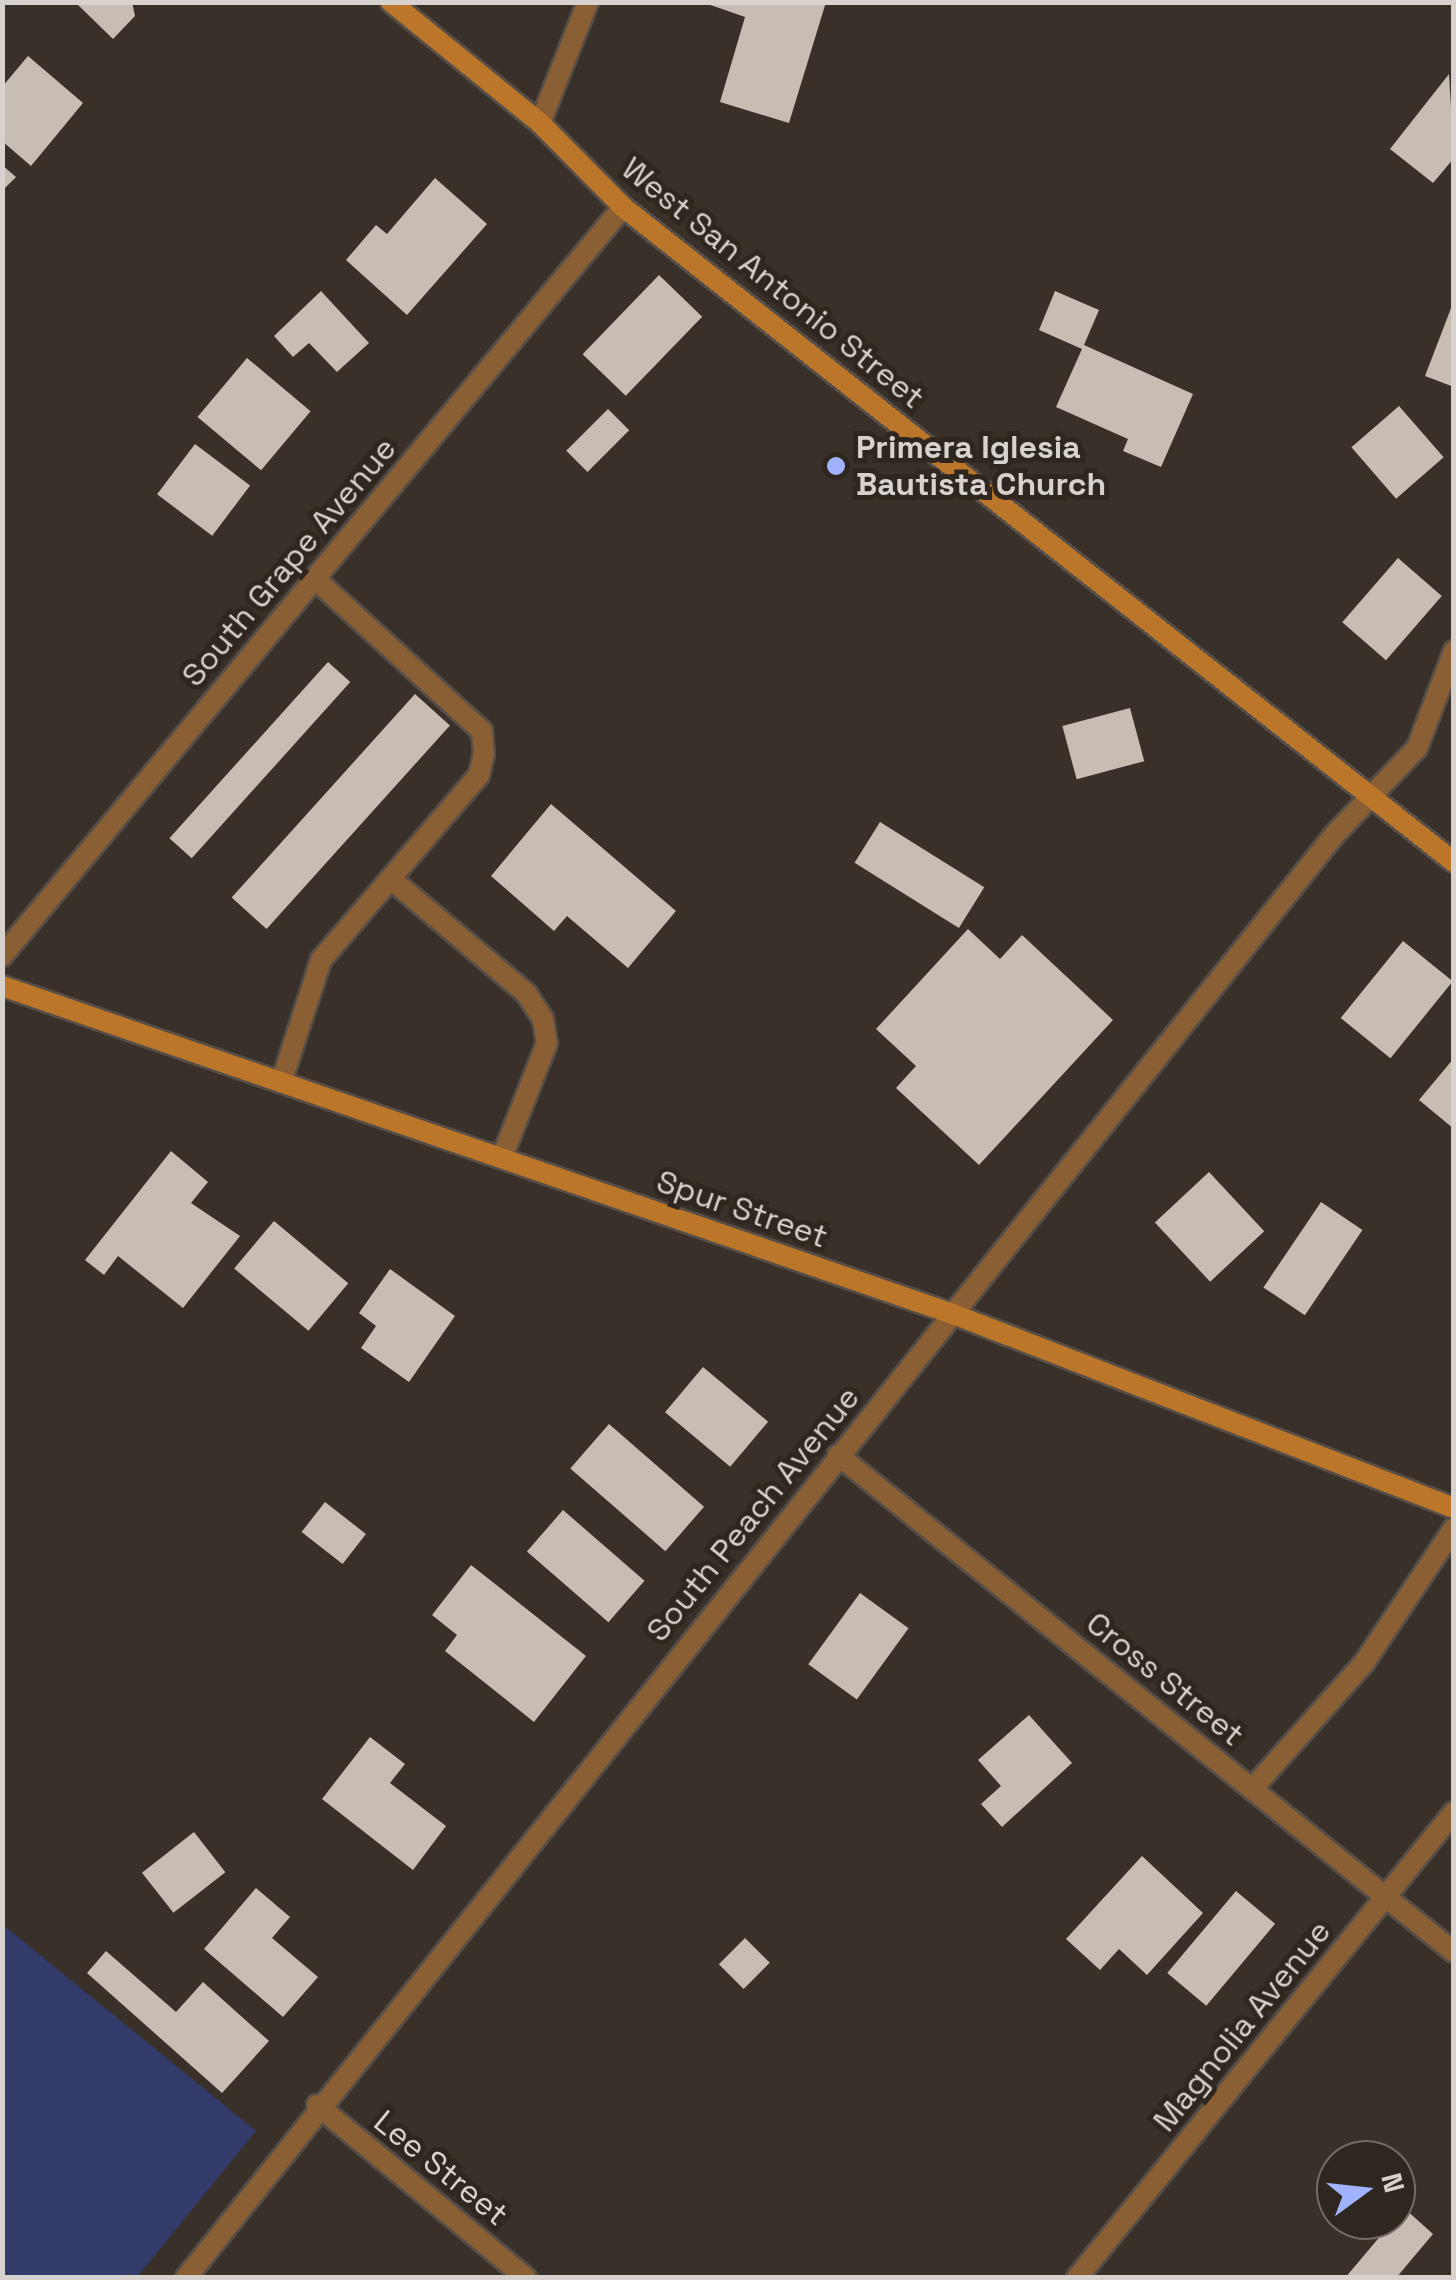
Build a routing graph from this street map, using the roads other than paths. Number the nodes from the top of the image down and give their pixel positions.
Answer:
1 (391, 2) edge
2 (588, 2) edge
3 (540, 123) junction
4 (622, 206) junction
5 (314, 578) junction
6 (1454, 651) edge
7 (1376, 798) junction
8 (1454, 862) edge
9 (390, 879) junction
10 (2, 956) edge
11 (2, 986) edge
12 (282, 1080) junction
13 (502, 1157) junction
14 (953, 1314) junction
15 (838, 1455) junction
16 (1454, 1508) edge
17 (1454, 1528) edge
18 (1252, 1788) junction
19 (1454, 1812) edge
20 (1385, 1896) junction
21 (1454, 1952) edge
22 (317, 2106) junction
23 (186, 2278) edge
24 (526, 2278) edge
25 (1077, 2278) edge

1 - 3 main road, West San Antonio Street
2 - 3 street
3 - 4 main road, West San Antonio Street
4 - 5 street, South Grape Avenue
4 - 7 main road, West San Antonio Street
5 - 9 street
5 - 10 street, South Grape Avenue
6 - 7 street, South Peach Avenue
7 - 8 main road, West San Antonio Street
7 - 14 street, South Peach Avenue
9 - 12 street
9 - 13 street
11 - 12 main road, Spur Street
12 - 13 main road, Spur Street
13 - 14 main road, Spur Street
14 - 15 street, South Peach Avenue
14 - 16 main road, Spur Street
15 - 18 street, Cross Street
15 - 22 street, South Peach Avenue
17 - 18 street
18 - 20 street, Cross Street
19 - 20 street, Magnolia Avenue
20 - 21 street, Cross Street
20 - 25 street, Magnolia Avenue
22 - 23 street, South Peach Avenue
22 - 24 street, Lee Street

